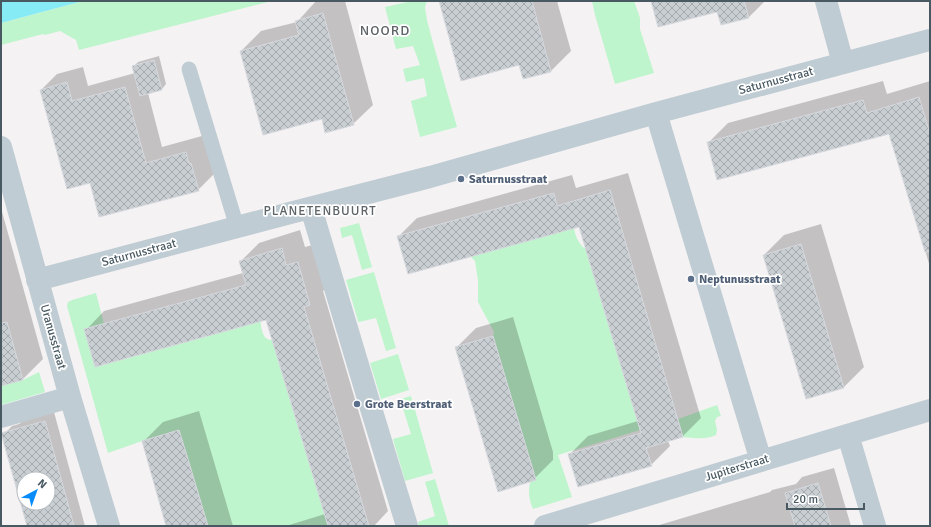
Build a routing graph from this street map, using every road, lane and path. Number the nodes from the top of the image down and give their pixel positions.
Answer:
1 (826, 1) edge
2 (930, 40) edge
3 (843, 63) junction
4 (189, 69) dead end
5 (656, 113) junction
6 (1, 147) edge
7 (311, 208) junction
8 (238, 227) junction
9 (37, 280) junction
10 (70, 397) junction
11 (930, 410) edge
12 (1, 417) edge
13 (848, 435) junction
14 (761, 461) junction
15 (109, 526) edge
16 (407, 526) edge
17 (545, 526) edge
18 (876, 526) edge

1 - 3 street
2 - 3 street, Saturnusstraat
3 - 5 street, Saturnusstraat
4 - 8 lane
5 - 7 street, Saturnusstraat
5 - 14 street
6 - 9 street, Uranusstraat
7 - 8 street, Saturnusstraat
7 - 16 street
8 - 9 street, Saturnusstraat
9 - 10 street, Uranusstraat
10 - 12 street
10 - 15 street, Uranusstraat
11 - 13 street, Jupiterstraat
13 - 14 street, Jupiterstraat
13 - 18 street
14 - 17 street, Jupiterstraat

